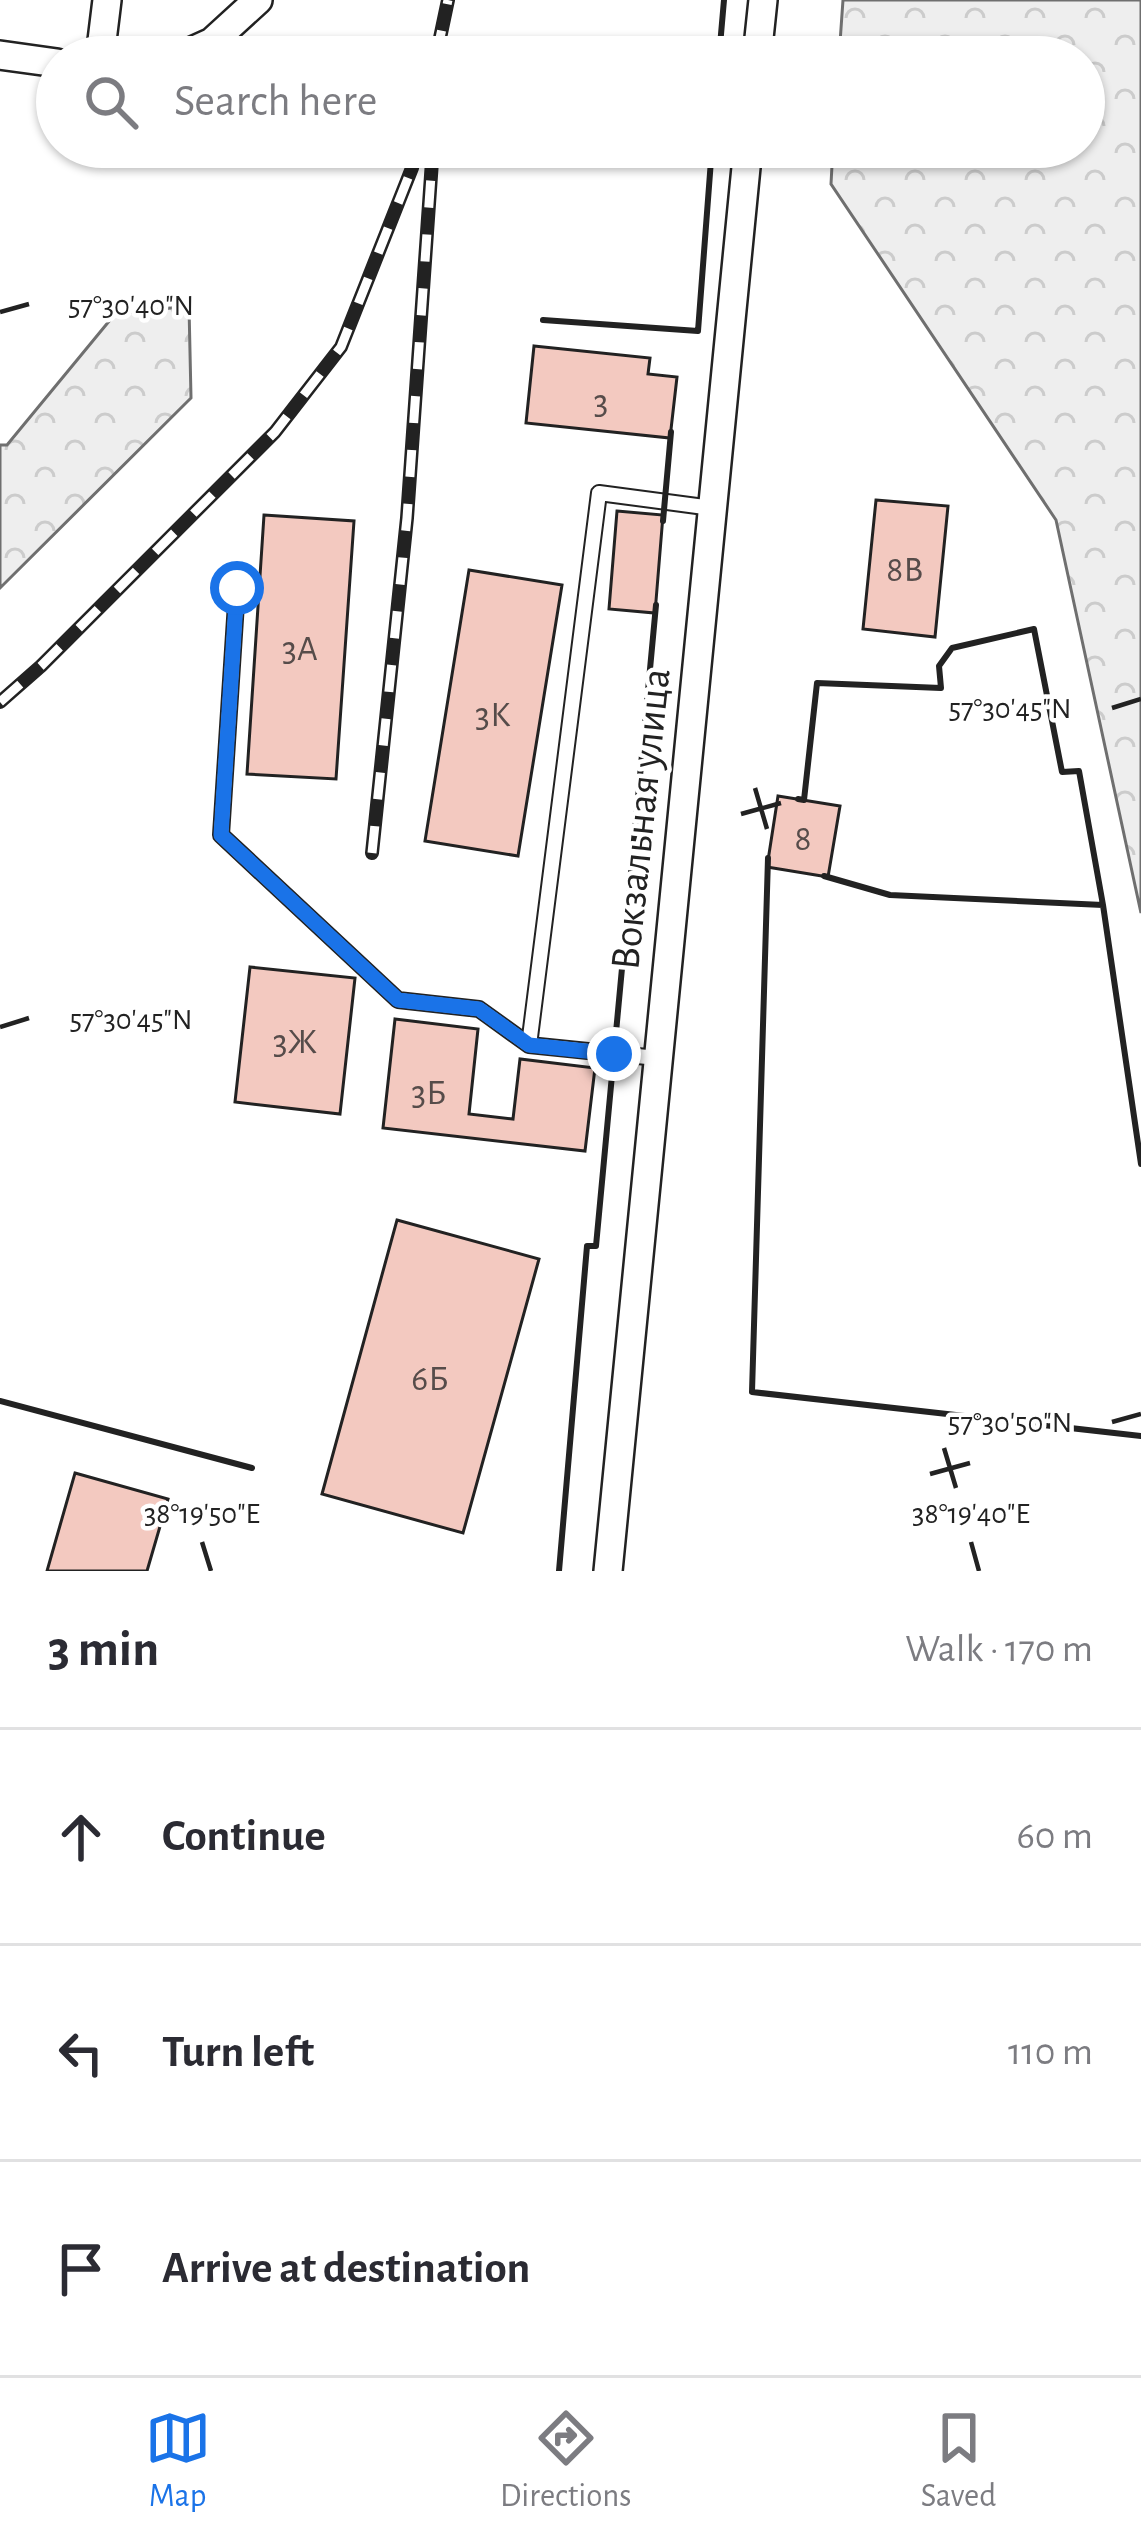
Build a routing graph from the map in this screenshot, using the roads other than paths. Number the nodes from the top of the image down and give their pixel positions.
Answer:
1 (107, 0) edge
2 (258, 0) edge
3 (763, 0) edge
4 (103, 36) edge
5 (219, 36) edge
6 (759, 36) edge
7 (0, 55) edge
8 (36, 60) edge
9 (746, 168) edge
10 (712, 508) junction
11 (237, 588) dead end
12 (529, 1045) junction
13 (657, 1058) junction
14 (608, 1571) edge

1 - 4 street
2 - 5 street
3 - 6 street
7 - 8 street
9 - 10 street, Вокзальная улица
10 - 12 lane
10 - 13 street, Вокзальная улица
11 - 12 lane
12 - 13 lane
13 - 14 street, Вокзальная улица

